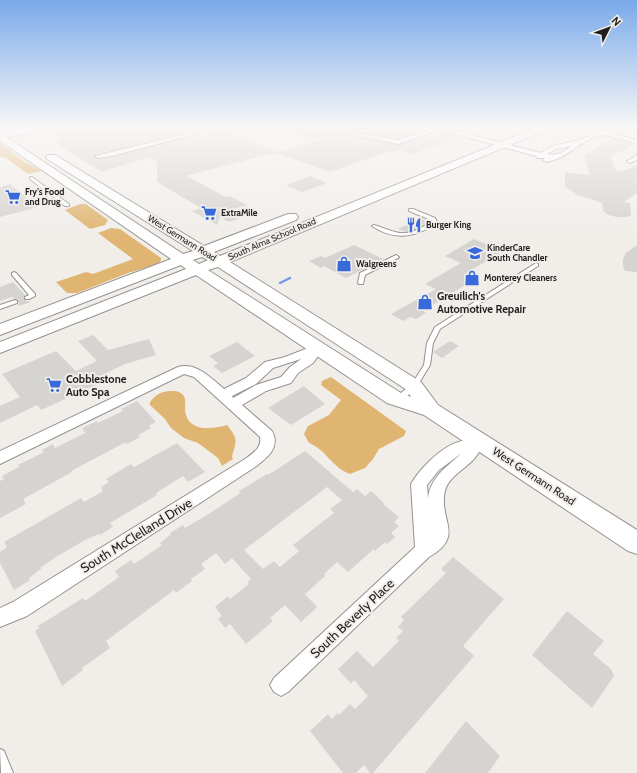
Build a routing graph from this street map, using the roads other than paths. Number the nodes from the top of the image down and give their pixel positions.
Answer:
1 (40, 164) edge
2 (63, 164) edge
3 (456, 164) edge
4 (54, 174) junction
5 (31, 178) dead end
6 (95, 184) junction
7 (67, 205) dead end
8 (411, 210) dead end
9 (299, 214) dead end
10 (374, 226) dead end
11 (204, 252) junction
12 (396, 257) dead end
13 (183, 260) junction
14 (219, 261) junction
15 (536, 265) dead end
16 (198, 269) junction
17 (14, 274) dead end
18 (361, 283) dead end
19 (27, 298) dead end
20 (16, 302) dead end
21 (0, 307) edge
22 (0, 330) edge
23 (0, 348) edge
24 (318, 348) junction
25 (258, 376) junction
26 (268, 384) junction
27 (414, 386) junction
28 (399, 399) junction
29 (228, 400) junction
30 (431, 410) junction
31 (479, 441) junction
32 (0, 458) edge
33 (424, 476) junction
34 (440, 483) junction
35 (637, 543) edge
36 (424, 549) junction
37 (0, 618) edge
38 (282, 685) dead end
39 (0, 755) edge
40 (7, 773) edge

1 - 4 main road, West Germann Road
2 - 6 main road, West Germann Road
3 - 14 main road, South Alma School Road
4 - 6 main road
4 - 13 main road, West Germann Road
5 - 7 lane
6 - 11 main road, West Germann Road
8 - 10 lane
9 - 11 main road, South Alma School Road
11 - 13 main road, South Alma School Road
11 - 14 main road, West Germann Road
12 - 18 lane
13 - 16 main road, West Germann Road
13 - 22 main road, South Alma School Road
14 - 16 main road, South Alma School Road
14 - 27 main road, West Germann Road
15 - 27 lane
16 - 23 main road, South Alma School Road
16 - 24 main road, West Germann Road
17 - 19 lane
20 - 21 lane
24 - 25 street
24 - 26 street
24 - 28 main road, West Germann Road
25 - 26 street
25 - 29 street
26 - 29 street
27 - 28 lane
27 - 30 main road, West Germann Road
28 - 30 main road, West Germann Road
29 - 32 street
29 - 37 street, South McClelland Drive
30 - 31 main road, West Germann Road
31 - 33 street
31 - 34 street
31 - 35 main road, West Germann Road
33 - 34 street
33 - 36 street
34 - 36 street, South Beverly Place
36 - 38 street, South Beverly Place
39 - 40 lane

